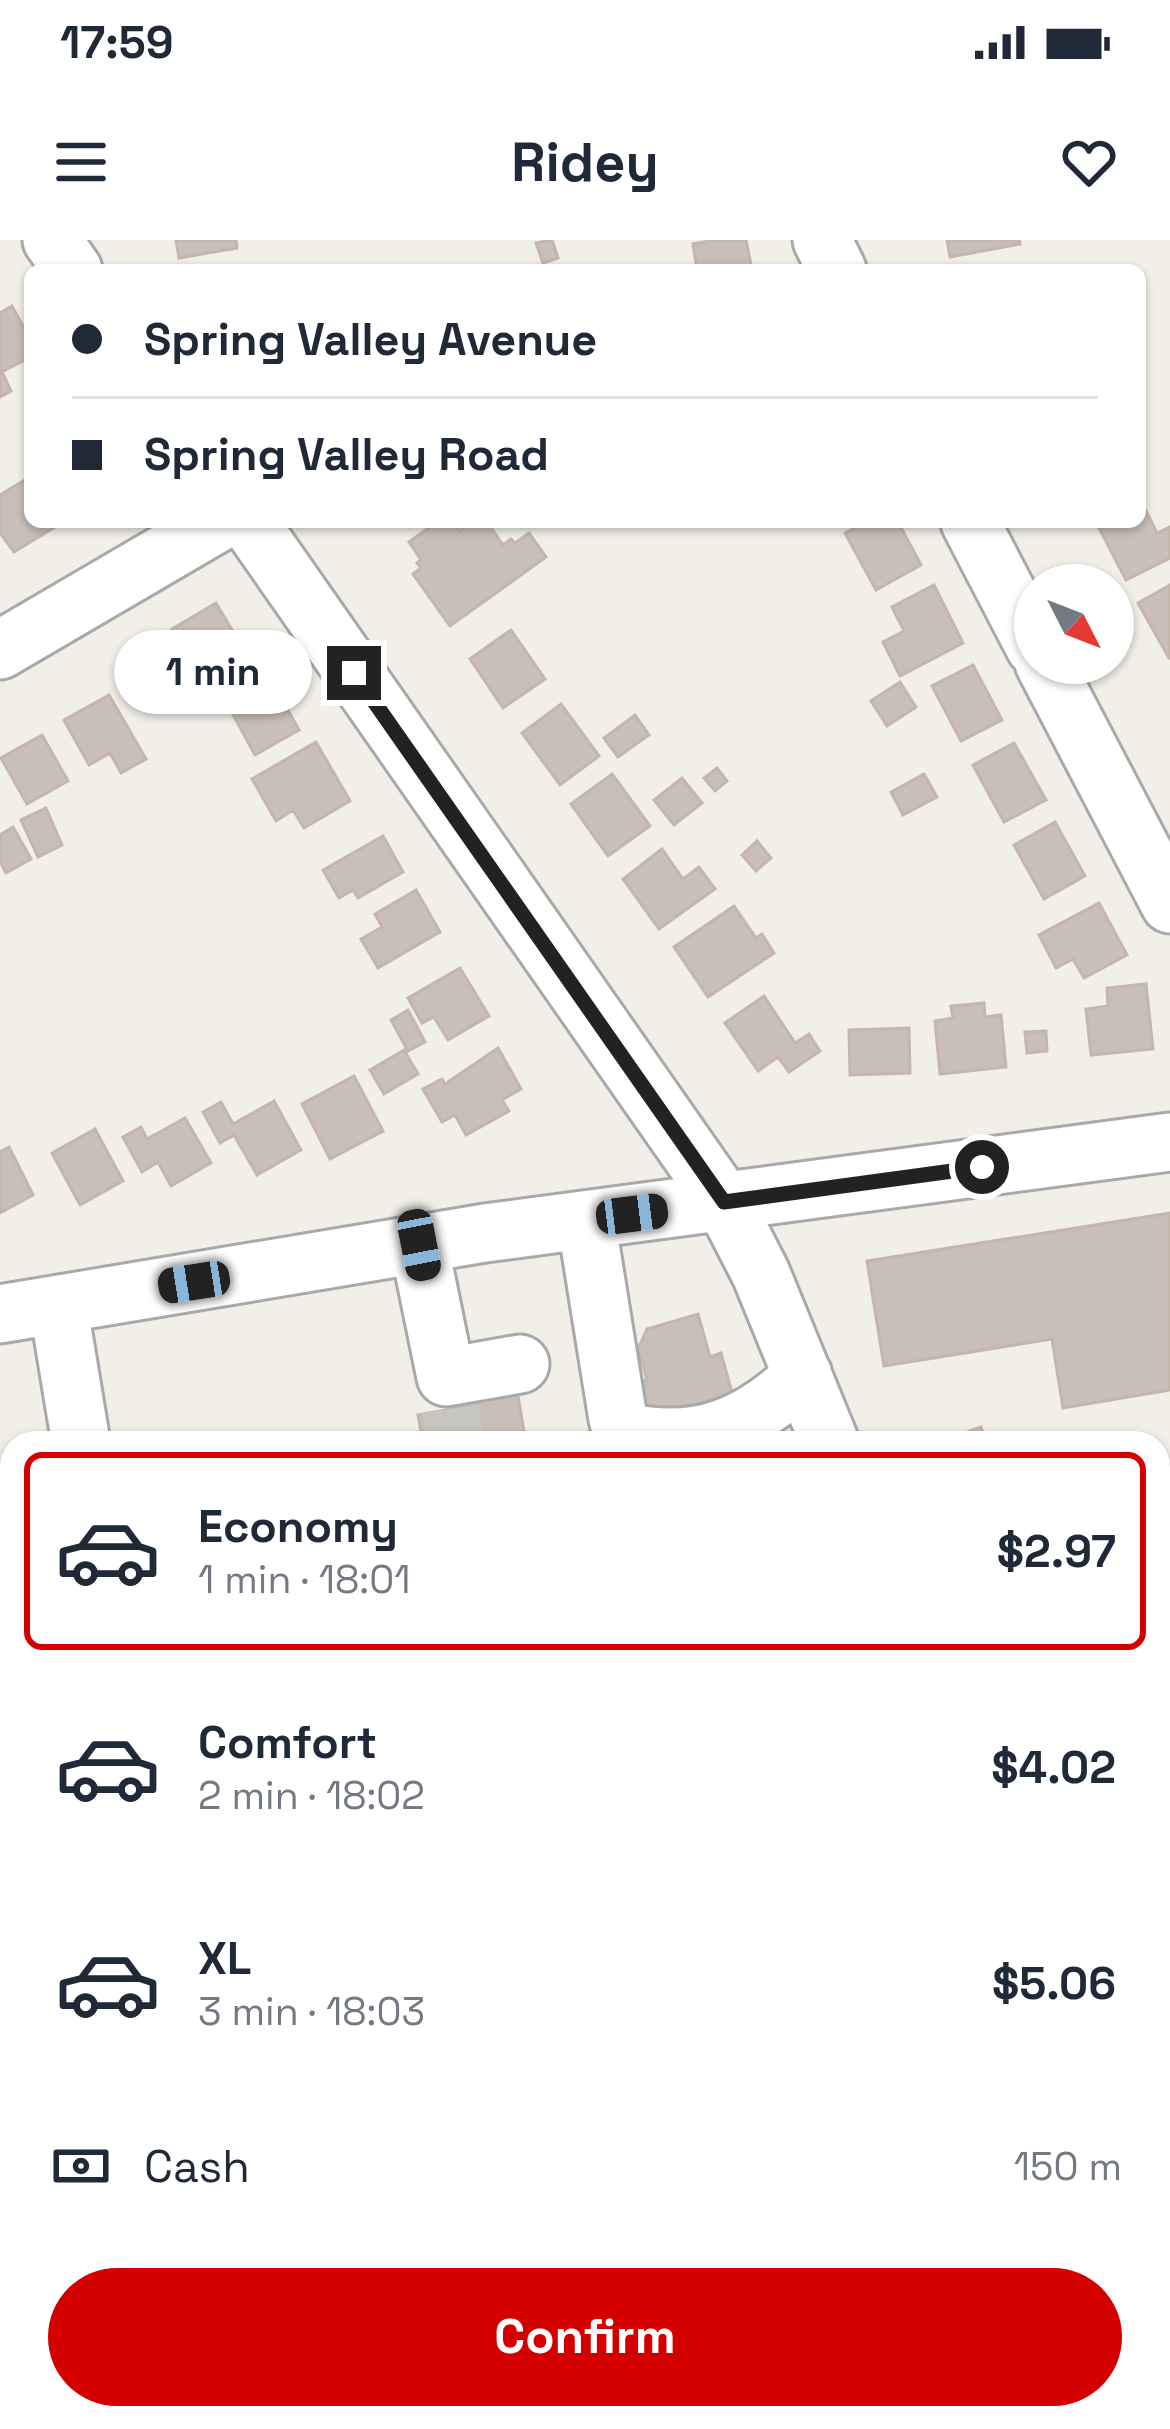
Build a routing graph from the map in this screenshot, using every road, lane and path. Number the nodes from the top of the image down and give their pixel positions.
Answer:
1 (209, 528) edge
2 (253, 528) edge
3 (973, 528) edge
4 (1014, 606) edge
5 (0, 650) edge
6 (1055, 684) edge
7 (1170, 904) edge
8 (1170, 1142) edge
9 (724, 1202) junction
10 (586, 1220) junction
11 (419, 1245) junction
12 (58, 1304) junction
13 (0, 1314) edge
14 (520, 1364) dead end
15 (803, 1375) junction
16 (79, 1431) edge
17 (625, 1431) edge
18 (716, 1431) edge
19 (825, 1431) edge

1 - 5 street
2 - 9 street
3 - 4 street
6 - 7 street
8 - 9 street
9 - 10 street
9 - 15 street
10 - 11 street
10 - 17 street
11 - 12 street
11 - 14 street
12 - 13 street
12 - 16 street
15 - 18 street
15 - 19 street

